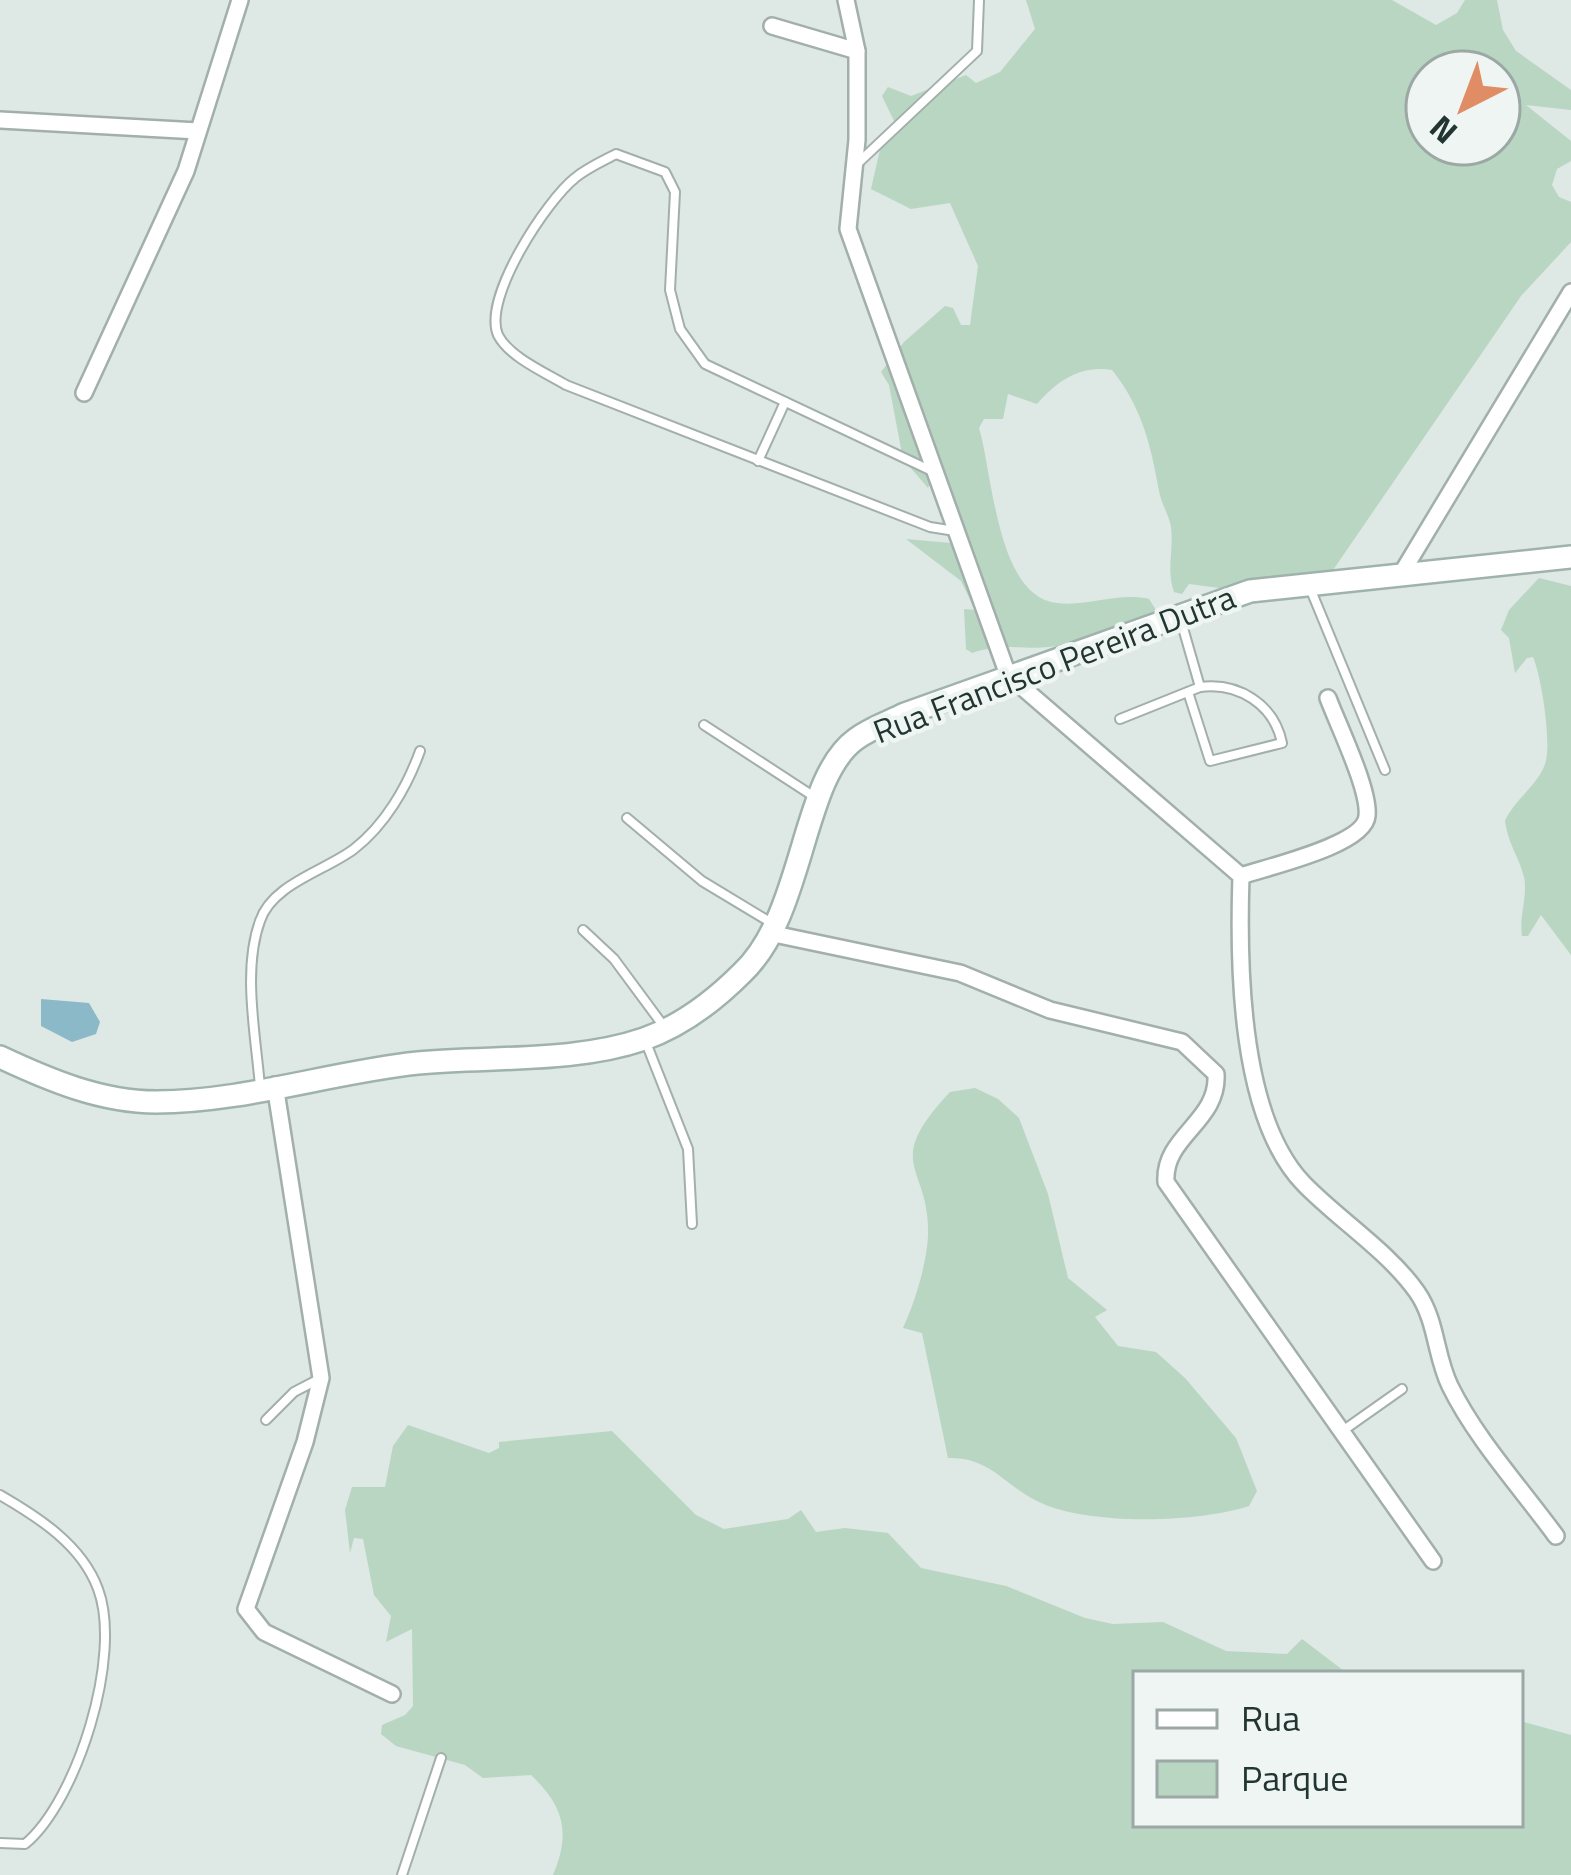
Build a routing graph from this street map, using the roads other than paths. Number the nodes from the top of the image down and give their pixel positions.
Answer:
1 (240, 0) edge
2 (846, 0) edge
3 (979, 0) edge
4 (772, 26) dead end
5 (857, 51) junction
6 (0, 120) edge
7 (198, 131) junction
8 (855, 166) junction
9 (1571, 292) edge
10 (84, 393) dead end
11 (784, 402) junction
12 (758, 460) junction
13 (935, 472) junction
14 (956, 531) junction
15 (1571, 557) edge
16 (1403, 571) junction
17 (1308, 582) junction
18 (1179, 614) junction
19 (1008, 675) junction
20 (1200, 688) junction
21 (1188, 692) junction
22 (1328, 698) dead end
23 (1120, 719) dead end
24 (704, 725) dead end
25 (420, 751) dead end
26 (1385, 770) dead end
27 (820, 801) junction
28 (626, 818) dead end
29 (1241, 876) junction
30 (583, 930) dead end
31 (775, 930) junction
32 (655, 1034) junction
33 (0, 1057) edge
34 (267, 1087) junction
35 (692, 1224) dead end
36 (321, 1378) junction
37 (1402, 1389) dead end
38 (266, 1420) dead end
39 (1341, 1432) junction
40 (0, 1495) edge
41 (1556, 1536) dead end
42 (1433, 1561) dead end
43 (392, 1694) dead end
44 (441, 1758) dead end
45 (0, 1843) edge
46 (402, 1875) edge

1 - 7 street
2 - 5 street
3 - 8 lane
4 - 5 street
5 - 8 street
6 - 7 street
7 - 10 street
8 - 13 street
9 - 16 street
11 - 12 lane
11 - 12 lane
11 - 13 lane
12 - 14 lane
13 - 14 street
14 - 19 street
15 - 16 main road, Rua Francisco Pereira Dutra
16 - 17 main road, Rua Francisco Pereira Dutra
17 - 18 main road, Rua Francisco Pereira Dutra
17 - 26 lane
18 - 19 main road, Rua Francisco Pereira Dutra
18 - 20 lane
19 - 27 main road, Rua Francisco Pereira Dutra
19 - 29 street
20 - 21 lane
20 - 21 lane
21 - 23 lane
22 - 29 street
24 - 27 lane
25 - 34 lane
27 - 31 main road, Rua Francisco Pereira Dutra
28 - 31 lane
29 - 41 street
30 - 32 lane
31 - 32 main road, Rua Francisco Pereira Dutra
31 - 39 street
32 - 34 main road, Rua Francisco Pereira Dutra
32 - 35 lane
33 - 34 main road, Rua Francisco Pereira Dutra
34 - 36 street
36 - 38 lane
36 - 43 street
37 - 39 lane
39 - 42 street
40 - 45 lane
44 - 46 lane

